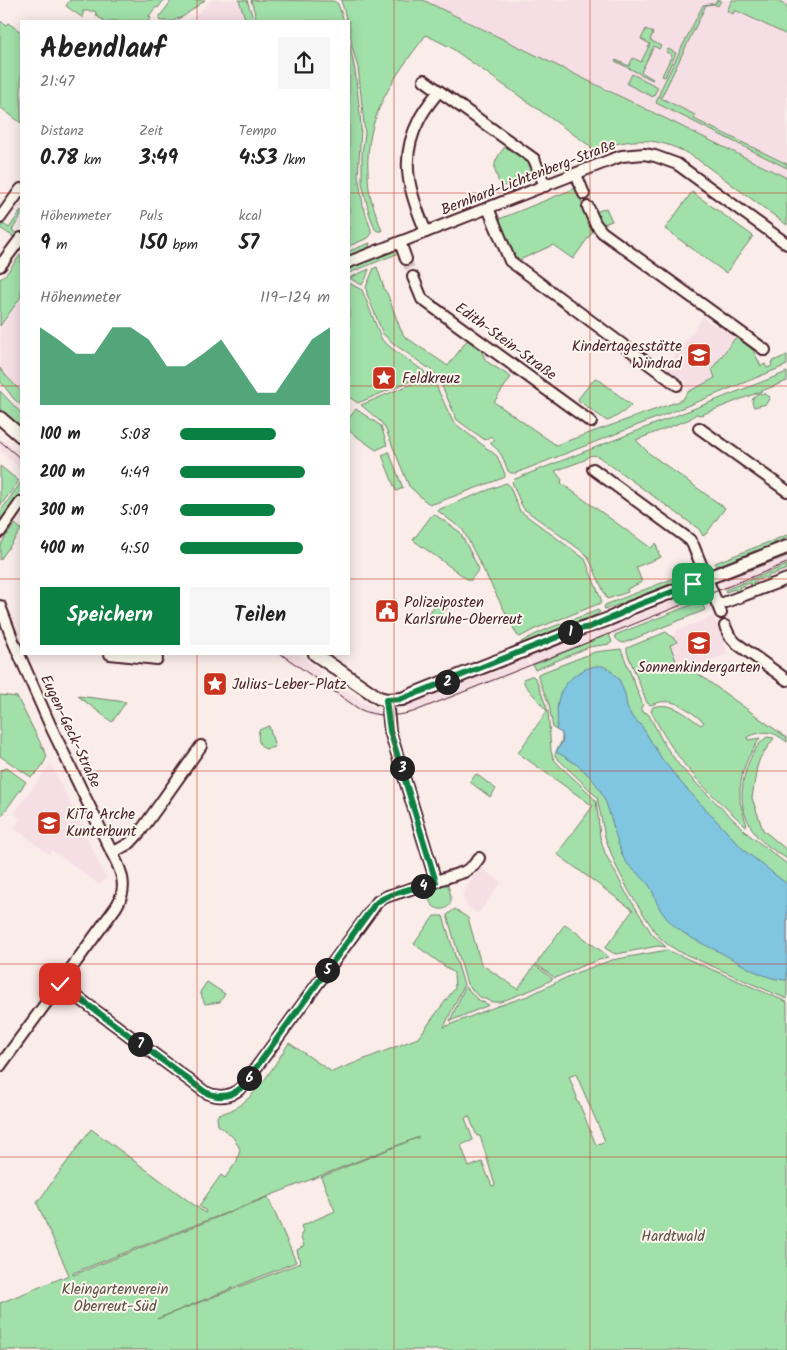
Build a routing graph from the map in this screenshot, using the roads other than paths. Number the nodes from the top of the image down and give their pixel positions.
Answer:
1 (424, 80) dead end
2 (439, 91) junction
3 (576, 174) junction
4 (545, 186) junction
5 (20, 193) edge
6 (584, 194) dead end
7 (588, 207) dead end
8 (488, 208) junction
9 (1, 215) edge
10 (426, 232) junction
11 (20, 239) edge
12 (400, 242) junction
13 (787, 244) edge
14 (406, 260) tunnel mouth
15 (350, 262) edge
16 (0, 266) edge
17 (413, 277) tunnel mouth
18 (765, 350) dead end
19 (678, 385) dead end
20 (0, 418) edge
21 (591, 422) dead end
22 (700, 428) dead end
23 (20, 435) edge
24 (592, 469) dead end
25 (787, 491) edge
26 (20, 503) edge
27 (0, 532) edge
28 (787, 547) edge
29 (707, 579) junction
30 (787, 579) edge
31 (0, 606) edge
32 (726, 626) dead end
33 (18, 643) edge
34 (23, 655) edge
35 (118, 655) edge
36 (316, 655) edge
37 (157, 660) dead end
38 (787, 680) edge
39 (386, 700) junction
40 (201, 746) dead end
41 (112, 854) junction
42 (479, 858) dead end
43 (436, 882) junction
44 (60, 984) junction
45 (0, 1066) edge

1 - 2 street
2 - 4 street
2 - 10 street
3 - 4 street, Bernhard-Lichtenberg-Straße
3 - 6 street
3 - 13 street, Bernhard-Lichtenberg-Straße
4 - 8 street, Bernhard-Lichtenberg-Straße
5 - 9 street
7 - 18 street
8 - 10 street, Bernhard-Lichtenberg-Straße
8 - 19 street
10 - 12 street, Bernhard-Lichtenberg-Straße
11 - 16 street
12 - 14 street
12 - 15 street, Bernhard-Lichtenberg-Straße
17 - 21 street, Edith-Stein-Straße
20 - 23 street
22 - 25 street
24 - 29 street
26 - 27 street
28 - 29 street
29 - 30 street
29 - 39 street
31 - 33 street, Eugen-Geck-Straße
32 - 38 street
34 - 41 street, Eugen-Geck-Straße
35 - 37 street
36 - 39 street
39 - 43 street
40 - 41 street
41 - 44 street, Eugen-Geck-Straße
42 - 43 street
43 - 44 street
44 - 45 street, Eugen-Geck-Straße

